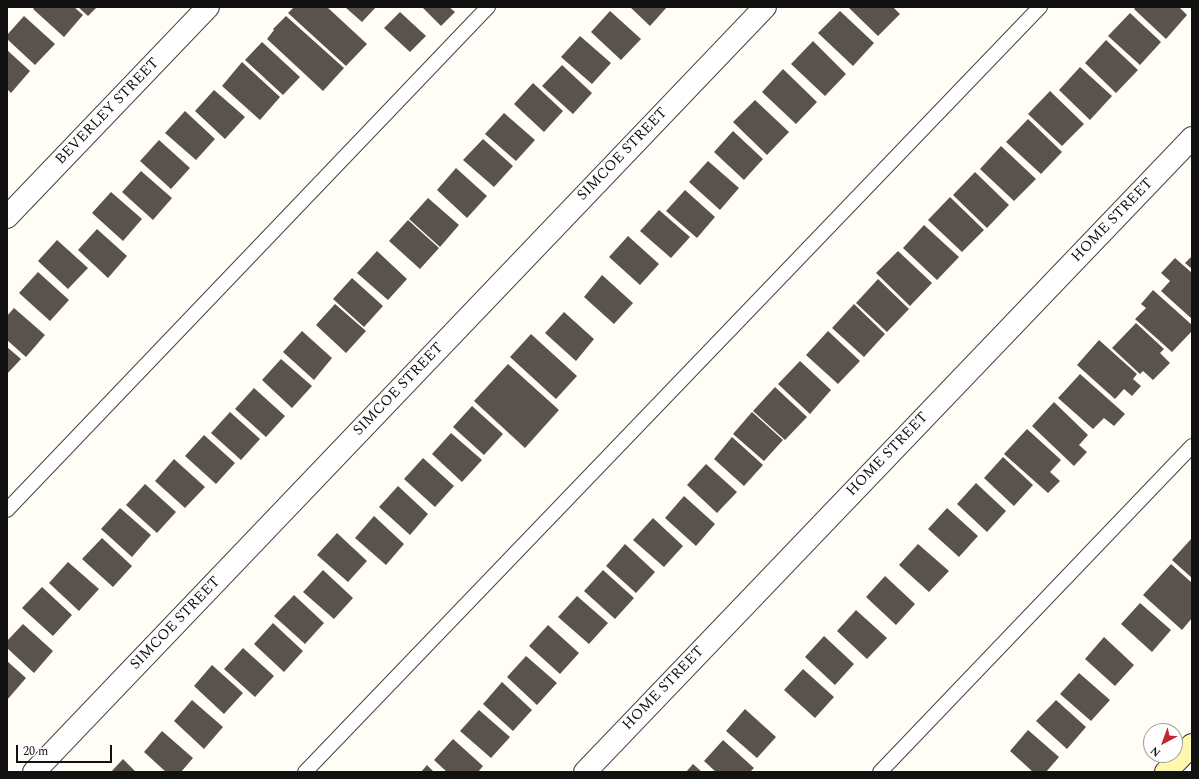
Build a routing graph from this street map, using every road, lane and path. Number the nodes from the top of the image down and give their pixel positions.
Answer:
1 (208, 7) edge
2 (488, 7) edge
3 (765, 7) edge
4 (1040, 7) edge
5 (1192, 138) edge
6 (7, 217) edge
7 (1192, 446) edge
8 (7, 510) edge
9 (1192, 745) edge
10 (34, 772) edge
11 (305, 772) edge
12 (585, 772) edge
13 (880, 772) edge
14 (1166, 772) edge

1 - 6 street, BEVERLEY STREET
2 - 8 lane
3 - 10 street, SIMCOE STREET
4 - 11 lane
5 - 12 street, HOME STREET
7 - 13 lane
9 - 14 main road

